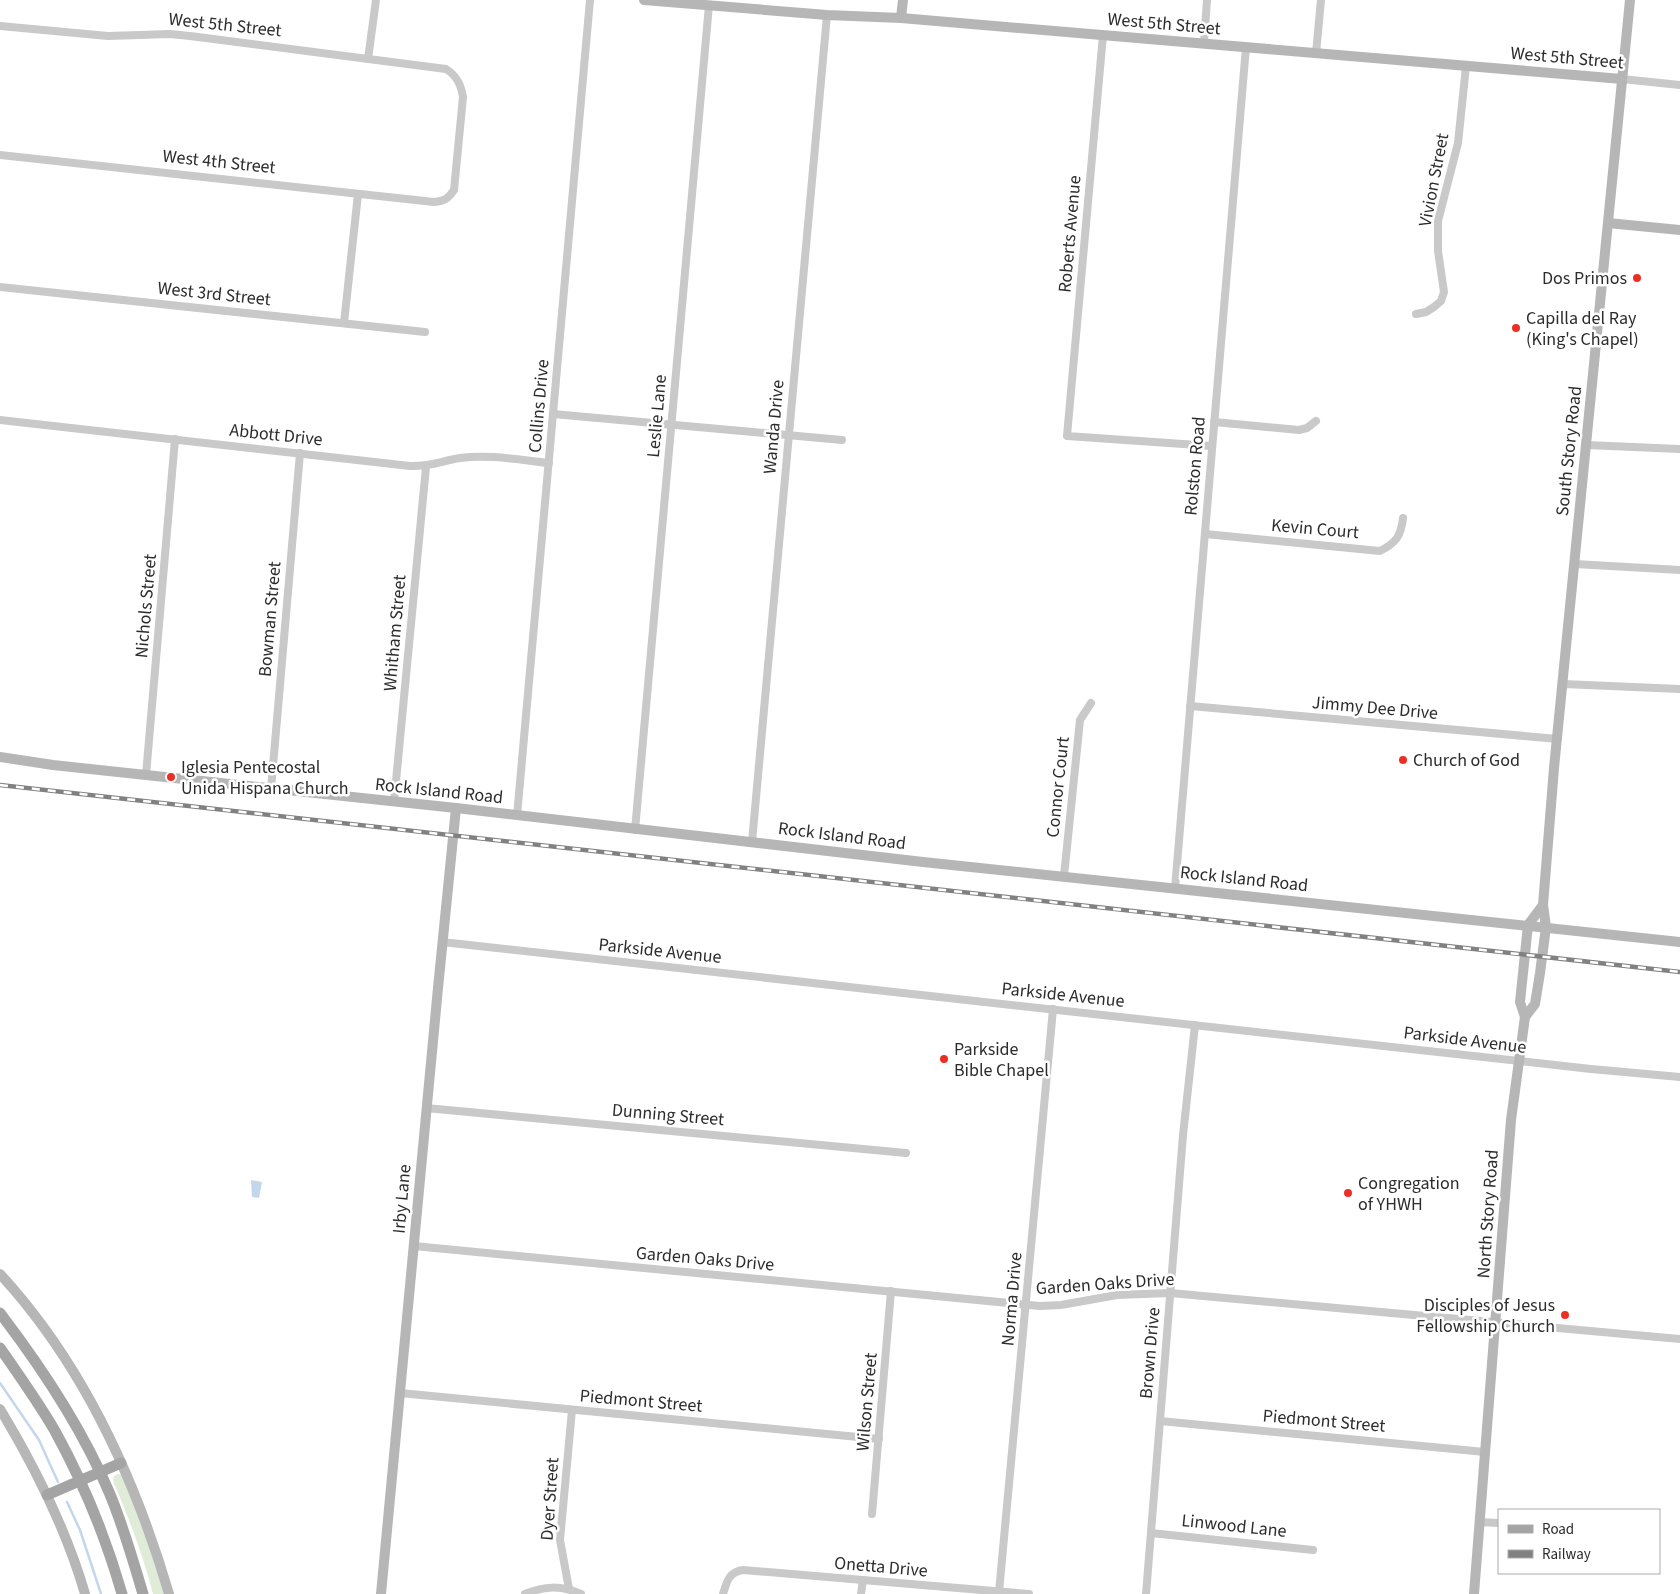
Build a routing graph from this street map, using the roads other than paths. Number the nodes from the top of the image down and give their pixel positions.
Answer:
1 (376, 0) edge
2 (590, 0) edge
3 (644, 0) edge
4 (903, 0) edge
5 (1207, 0) edge
6 (1321, 0) edge
7 (1630, 0) edge
8 (709, 6) junction
9 (827, 15) junction
10 (901, 18) junction
11 (0, 26) edge
12 (1103, 35) junction
13 (1204, 43) junction
14 (1246, 47) junction
15 (1316, 53) junction
16 (368, 59) junction
17 (1466, 66) junction
18 (1622, 79) junction
19 (1680, 85) edge
20 (0, 155) edge
21 (358, 194) junction
22 (434, 202) joint
23 (1608, 224) junction
24 (1680, 230) edge
25 (0, 286) edge
26 (1416, 314) dead end
27 (344, 323) junction
28 (425, 332) dead end
29 (553, 414) junction
30 (0, 420) edge
31 (1316, 421) dead end
32 (1214, 422) junction
33 (671, 425) junction
34 (788, 436) junction
35 (175, 439) junction
36 (842, 440) dead end
37 (1586, 445) junction
38 (1212, 446) junction
39 (1680, 449) edge
40 (300, 453) junction
41 (549, 463) junction
42 (426, 466) junction
43 (1403, 518) dead end
44 (1205, 534) junction
45 (1575, 564) junction
46 (1680, 570) edge
47 (1563, 684) junction
48 (1680, 689) edge
49 (1091, 703) dead end
50 (1190, 706) junction
51 (1558, 739) junction
52 (0, 756) edge
53 (146, 775) junction
54 (270, 789) junction
55 (394, 802) junction
56 (456, 808) junction
57 (517, 816) junction
58 (634, 830) junction
59 (752, 842) junction
60 (1064, 876) junction
61 (1175, 888) junction
62 (1543, 905) junction
63 (1528, 925) junction
64 (1546, 926) junction
65 (442, 942) junction
66 (1680, 942) edge
67 (1053, 1009) junction
68 (1524, 1017) junction
69 (1195, 1025) junction
70 (1518, 1061) junction
71 (1680, 1077) edge
72 (426, 1108) junction
73 (906, 1153) dead end
74 (414, 1246) junction
75 (0, 1274) edge
76 (891, 1291) junction
77 (1170, 1293) junction
78 (1026, 1304) junction
79 (0, 1313) edge
80 (1496, 1322) junction
81 (1680, 1339) edge
82 (0, 1348) edge
83 (400, 1394) junction
84 (0, 1408) edge
85 (572, 1410) junction
86 (1160, 1421) junction
87 (879, 1439) junction
88 (1485, 1452) junction
89 (121, 1463) junction
90 (99, 1472) junction
91 (80, 1481) junction
92 (47, 1495) junction
93 (872, 1514) dead end
94 (1479, 1522) junction
95 (1498, 1523) edge
96 (1151, 1533) junction
97 (1313, 1550) dead end
98 (863, 1580) junction
99 (570, 1589) junction
100 (1000, 1592) junction
101 (84, 1594) edge
102 (122, 1594) edge
103 (143, 1594) edge
104 (169, 1594) edge
105 (381, 1594) edge
106 (525, 1594) edge
107 (581, 1594) edge
108 (723, 1594) edge
109 (861, 1594) edge
110 (1029, 1594) edge
111 (1146, 1594) edge
112 (1474, 1594) edge

1 - 16 street
2 - 29 street, Collins Drive
3 - 8 main road, West 5th Street
4 - 10 main road
5 - 13 street
6 - 15 street
7 - 18 main road, South Story Road
8 - 9 main road, West 5th Street
8 - 33 street, Leslie Lane
9 - 10 main road, West 5th Street
9 - 34 street, Wanda Drive
10 - 12 main road, West 5th Street
11 - 16 street, West 5th Street
12 - 13 main road, West 5th Street
12 - 38 street, Roberts Avenue
13 - 14 main road, West 5th Street
14 - 15 main road, West 5th Street
14 - 32 street, Rolston Road
15 - 17 main road, West 5th Street
16 - 22 street, West 5th Street
17 - 18 main road, West 5th Street
17 - 26 street, Vivion Street
18 - 19 street, West 5th Street
18 - 23 main road, South Story Road
20 - 21 street, West 4th Street
21 - 22 street, West 4th Street
21 - 27 street
23 - 24 main road
23 - 37 main road, South Story Road
25 - 27 street, West 3rd Street
27 - 28 street, West 3rd Street
29 - 33 street
29 - 41 street, Collins Drive
30 - 35 street, Abbott Drive
31 - 32 street
32 - 38 street, Rolston Road
33 - 34 street
33 - 58 street, Leslie Lane
34 - 36 street
34 - 59 street, Wanda Drive
35 - 40 street, Abbott Drive
35 - 53 street, Nichols Street
37 - 39 street
37 - 45 main road, South Story Road
38 - 44 street, Rolston Road
40 - 42 street, Abbott Drive
40 - 54 street, Bowman Street
41 - 42 street, Abbott Drive
41 - 57 street, Collins Drive
42 - 55 street, Whitham Street
43 - 44 street, Kevin Court
44 - 50 street, Rolston Road
45 - 46 street
45 - 47 main road, South Story Road
47 - 48 street
47 - 51 main road, South Story Road
49 - 60 street, Connor Court
50 - 51 street, Jimmy Dee Drive
50 - 61 street, Rolston Road
51 - 62 main road, South Story Road
52 - 53 main road, Rock Island Road
53 - 54 main road, Rock Island Road
54 - 55 main road, Rock Island Road
55 - 56 main road, Rock Island Road
56 - 57 main road, Rock Island Road
56 - 65 main road, Irby Lane
57 - 58 main road, Rock Island Road
58 - 59 main road, Rock Island Road
59 - 60 main road, Rock Island Road
60 - 61 main road, Rock Island Road
61 - 63 main road, Rock Island Road
62 - 63 main road
62 - 64 main road, South Story Road
63 - 64 main road, Rock Island Road
63 - 68 main road, North Story Road
64 - 66 main road, Rock Island Road
64 - 68 main road, North Story Road
65 - 67 street, Parkside Avenue
65 - 72 main road, Irby Lane
67 - 69 street, Parkside Avenue
67 - 78 street, Norma Drive
68 - 70 main road, North Story Road
69 - 70 street, Parkside Avenue
69 - 77 street, Brown Drive
70 - 71 street, Parkside Avenue
70 - 80 main road, North Story Road
72 - 73 street, Dunning Street
72 - 74 main road, Irby Lane
74 - 76 street, Garden Oaks Drive
74 - 83 main road, Irby Lane
75 - 89 main road
76 - 78 street, Garden Oaks Drive
76 - 87 street, Wilson Street
77 - 78 street, Garden Oaks Drive
77 - 80 street, Garden Oaks Drive
77 - 86 street, Brown Drive
78 - 100 street, Norma Drive
79 - 90 main road
80 - 81 street, Garden Oaks Drive
80 - 88 main road, North Story Road
82 - 91 main road
83 - 85 street, Piedmont Street
83 - 105 main road, Irby Lane
84 - 92 main road
85 - 87 street, Piedmont Street
85 - 99 street, Dyer Street
86 - 88 street, Piedmont Street
86 - 96 street, Brown Drive
87 - 93 street, Wilson Street
88 - 94 main road, North Story Road
89 - 90 main road
89 - 104 main road
90 - 91 main road
90 - 103 main road
91 - 92 main road
91 - 102 main road
92 - 101 main road
94 - 95 street
94 - 112 main road, North Story Road
96 - 97 street, Linwood Lane
96 - 111 street, Brown Drive
98 - 100 street, Onetta Drive
98 - 108 street, Onetta Drive
98 - 109 street
99 - 106 street
99 - 107 street
100 - 110 street, Onetta Drive

